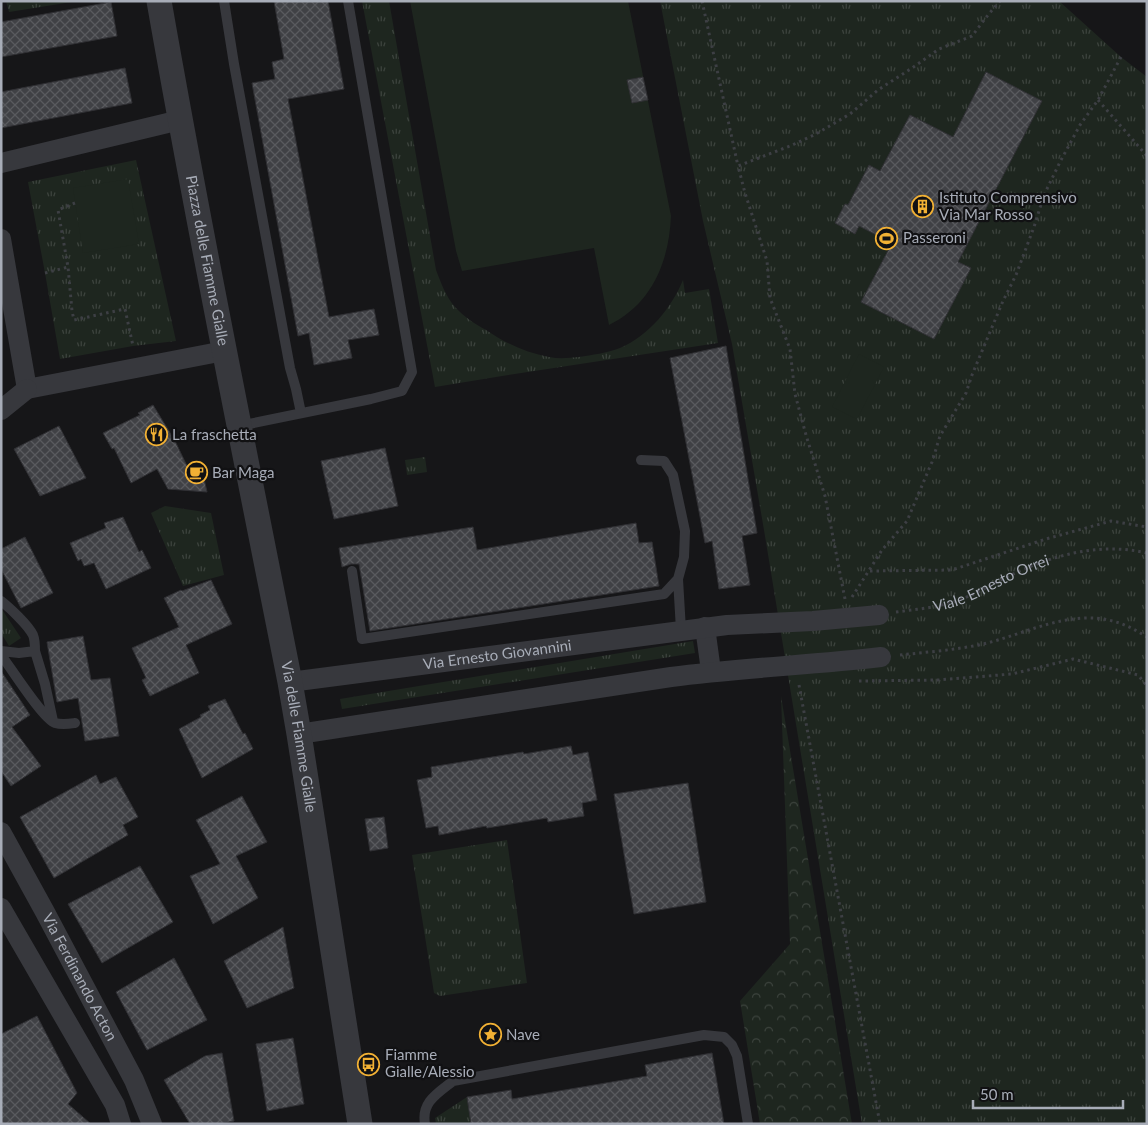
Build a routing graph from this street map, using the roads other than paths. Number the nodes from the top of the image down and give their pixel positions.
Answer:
1 (159, 1) edge
2 (224, 1) edge
3 (348, 1) edge
4 (180, 120) junction
5 (1, 163) edge
6 (1, 239) edge
7 (224, 351) junction
8 (27, 389) junction
9 (1, 410) edge
10 (301, 413) junction
11 (239, 426) junction
12 (641, 460) dead end
13 (352, 571) dead end
14 (678, 578) junction
15 (1, 601) edge
16 (879, 615) road end
17 (705, 627) junction
18 (681, 630) junction
19 (35, 652) junction
20 (1, 653) edge
21 (882, 657) road end
22 (711, 672) junction
23 (290, 682) junction
24 (53, 722) junction
25 (75, 723) dead end
26 (300, 734) junction
27 (1, 832) edge
28 (1, 908) edge
29 (121, 1124) edge
30 (152, 1124) edge
31 (360, 1124) edge
32 (425, 1124) edge
33 (748, 1124) edge

1 - 4 street
2 - 10 lane
3 - 10 lane
4 - 5 street
4 - 7 street, Piazza delle Fiamme Gialle
6 - 8 street
7 - 8 street, Piazza delle Fiamme Gialle
7 - 11 street, Via delle Fiamme Gialle
8 - 9 street
10 - 11 lane
11 - 23 street, Via delle Fiamme Gialle
12 - 14 lane
13 - 14 lane
14 - 18 lane
15 - 19 lane
16 - 17 street, Via Ernesto Giovannini
17 - 18 street, Via Ernesto Giovannini
17 - 22 street
18 - 23 street, Via Ernesto Giovannini
19 - 20 lane
19 - 24 lane
20 - 24 lane
21 - 22 street
22 - 26 street
23 - 26 street, Via delle Fiamme Gialle
24 - 25 lane
26 - 31 street, Via delle Fiamme Gialle
27 - 30 street, Via Ferdinando Acton
28 - 29 street
32 - 33 lane

